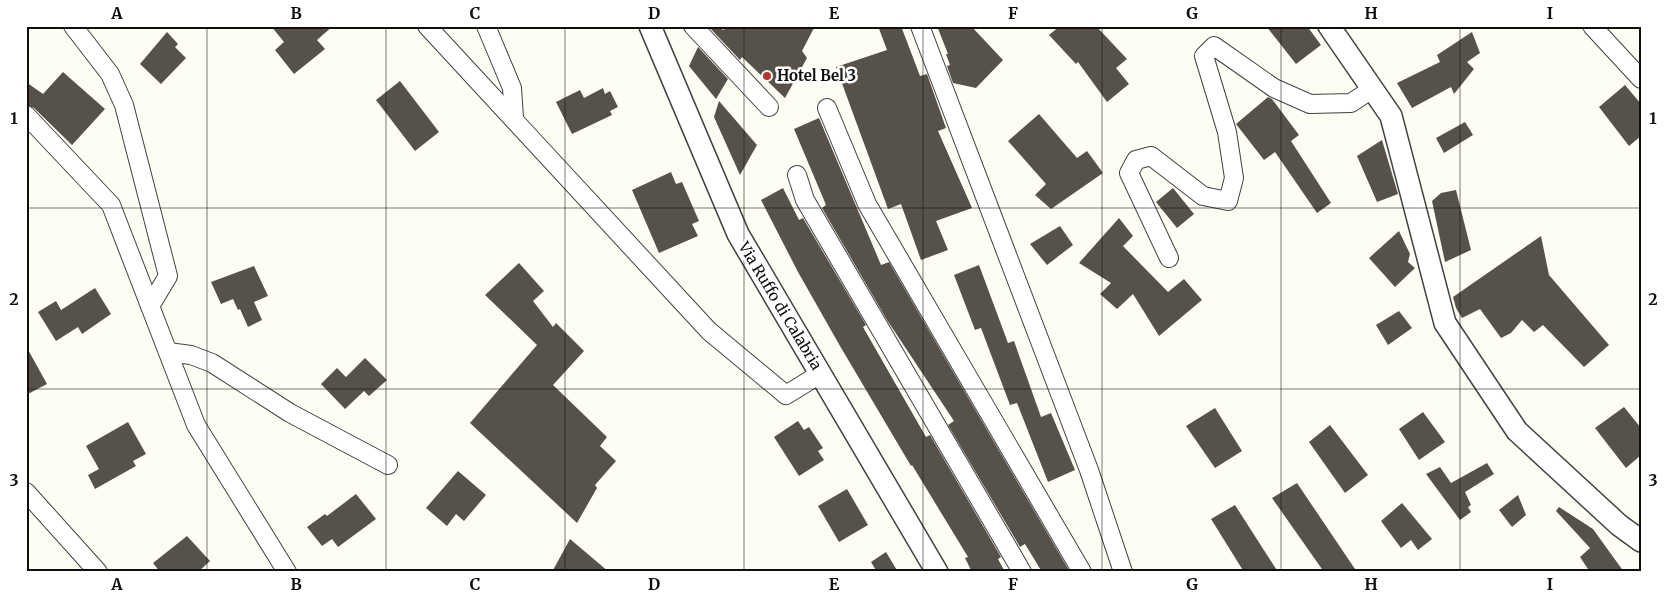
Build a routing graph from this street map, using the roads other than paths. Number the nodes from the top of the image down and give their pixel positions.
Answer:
1 (73, 26) edge
2 (427, 26) edge
3 (486, 26) edge
4 (650, 26) edge
5 (693, 26) edge
6 (920, 26) edge
7 (1329, 26) edge
8 (1592, 26) edge
9 (1641, 79) edge
10 (1372, 89) junction
11 (769, 107) dead end
12 (827, 108) dead end
13 (26, 115) edge
14 (514, 118) junction
15 (797, 175) dead end
16 (1169, 258) dead end
17 (150, 306) junction
18 (168, 352) junction
19 (820, 374) junction
20 (388, 465) dead end
21 (26, 492) edge
22 (1641, 541) edge
23 (98, 572) edge
24 (287, 572) edge
25 (936, 572) edge
26 (1022, 572) edge
27 (1082, 572) edge
28 (1123, 572) edge

1 - 17 street
2 - 14 street
3 - 14 street
4 - 19 street, Via Ruffo di Calabria
5 - 11 street
6 - 28 street
7 - 10 street
8 - 9 street
10 - 16 street
10 - 22 street
12 - 27 street
13 - 17 street
14 - 19 street
15 - 26 street
17 - 18 street
18 - 20 street
18 - 24 street
19 - 25 street, Via Ruffo di Calabria
21 - 23 street

